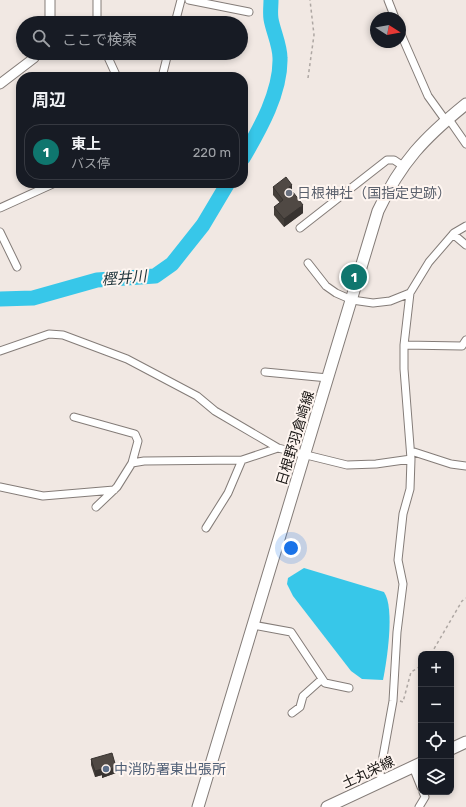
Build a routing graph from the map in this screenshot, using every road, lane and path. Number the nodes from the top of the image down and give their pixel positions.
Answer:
1 (50, 0) edge
2 (96, 0) edge
3 (180, 0) edge
4 (189, 0) edge
5 (310, 0) edge
6 (388, 0) edge
7 (249, 12) dead end
8 (392, 12) edge
9 (50, 16) edge
10 (97, 16) edge
11 (177, 16) edge
12 (406, 46) edge
13 (31, 60) edge
14 (109, 60) edge
15 (166, 60) edge
16 (115, 72) edge
17 (163, 72) edge
18 (308, 78) dead end
19 (0, 84) edge
20 (466, 104) edge
21 (447, 119) junction
22 (466, 144) edge
23 (403, 166) junction
24 (44, 188) edge
25 (0, 208) edge
26 (466, 226) edge
27 (300, 228) dead end
28 (0, 232) edge
29 (453, 234) junction
30 (466, 245) edge
31 (308, 263) dead end
32 (17, 268) dead end
33 (410, 293) junction
34 (352, 300) junction
35 (466, 340) edge
36 (404, 345) junction
37 (0, 351) edge
38 (265, 372) dead end
39 (328, 378) junction
40 (74, 417) dead end
41 (278, 448) junction
42 (411, 450) junction
43 (305, 455) junction
44 (411, 459) junction
45 (242, 460) junction
46 (132, 463) junction
47 (466, 466) edge
48 (0, 487) edge
49 (114, 490) junction
50 (96, 507) dead end
51 (206, 528) dead end
52 (466, 598) edge
53 (253, 625) junction
54 (433, 651) edge
55 (418, 668) edge
56 (322, 679) junction
57 (349, 688) dead end
58 (394, 701) junction
59 (292, 713) dead end
60 (466, 742) edge
61 (454, 748) edge
62 (417, 765) edge
63 (382, 782) junction
64 (424, 795) edge
65 (198, 807) edge
66 (327, 807) edge
67 (419, 807) edge

1 - 9 street
2 - 10 street
3 - 11 street
4 - 7 street
5 - 18 path
6 - 8 street
12 - 21 street
13 - 19 street
14 - 16 street
15 - 17 street
20 - 21 main road, 日根野羽倉崎線
21 - 22 street
21 - 23 main road, 日根野羽倉崎線
23 - 27 street
23 - 34 main road, 日根野羽倉崎線
24 - 25 street
26 - 29 street
28 - 32 street
29 - 30 street
29 - 33 street
31 - 34 street
33 - 34 street
33 - 36 street
34 - 39 main road, 日根野羽倉崎線
35 - 36 street
36 - 42 street
37 - 41 street
38 - 39 street
39 - 43 main road, 日根野羽倉崎線
40 - 46 street
41 - 43 street
41 - 45 street
42 - 44 street
42 - 47 street
43 - 44 street
43 - 53 main road, 日根野羽倉崎線
44 - 58 street
45 - 46 street
45 - 51 street
46 - 49 street
48 - 49 street
49 - 50 street
52 - 54 path
53 - 56 street
53 - 65 main road, 日根野羽倉崎線
55 - 58 path
56 - 57 street
56 - 59 street
58 - 63 street
60 - 61 main road
62 - 63 main road, 土丸栄線
63 - 66 main road, 土丸栄線
64 - 67 street

